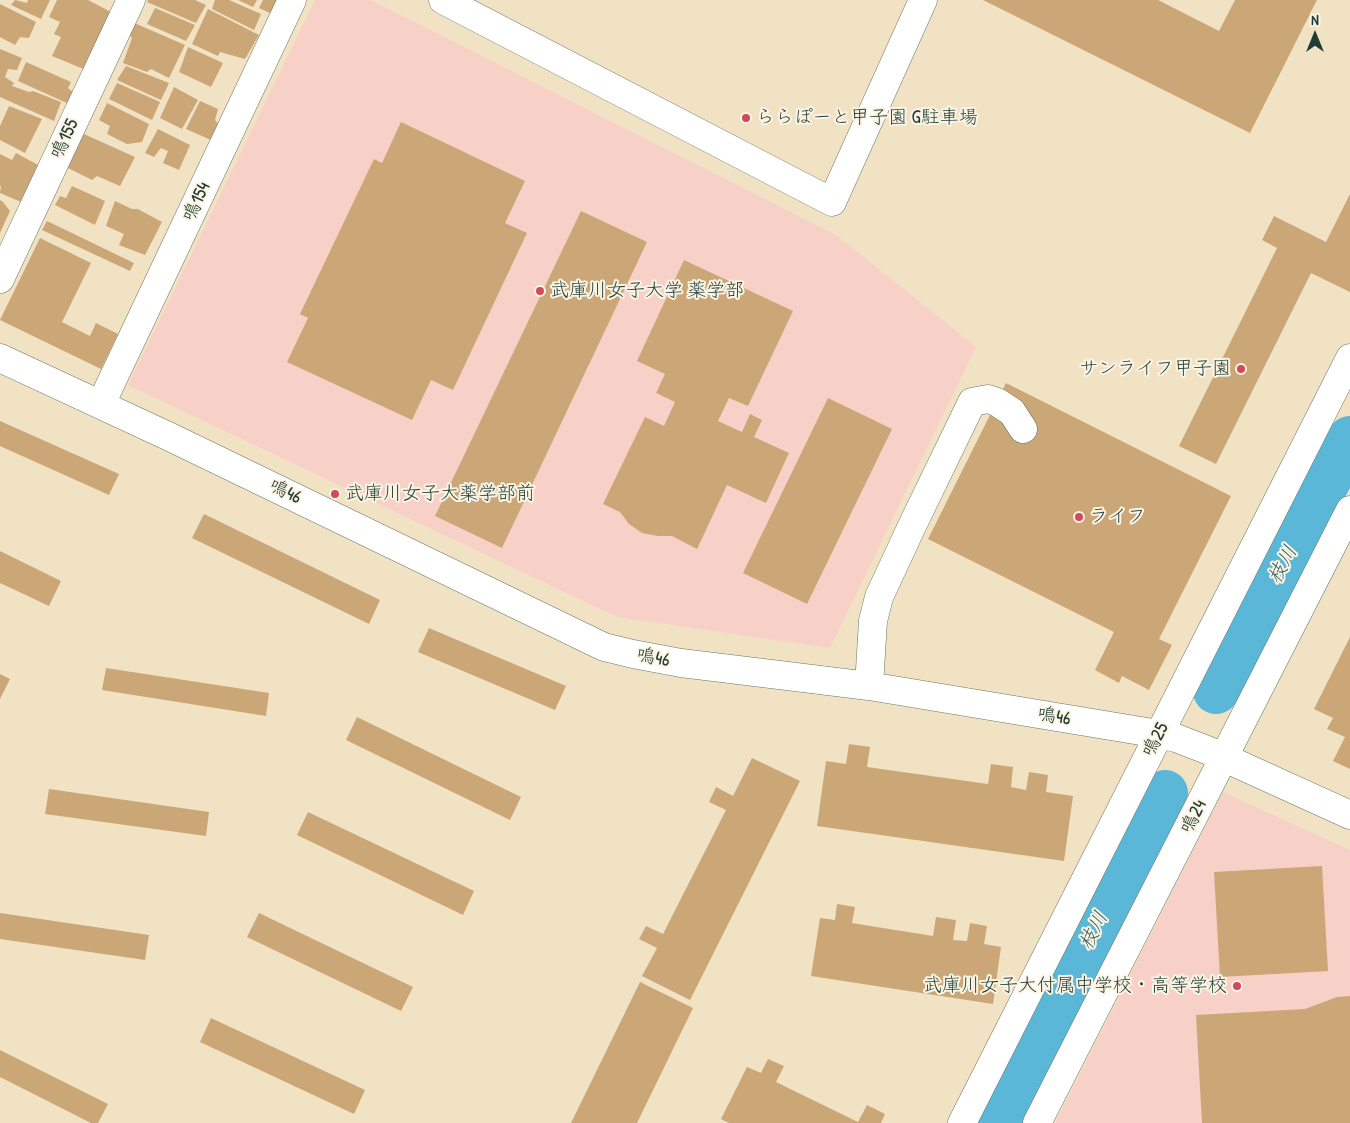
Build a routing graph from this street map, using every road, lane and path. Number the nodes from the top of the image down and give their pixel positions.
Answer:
1 (131, 0) edge
2 (292, 0) edge
3 (442, 0) edge
4 (922, 0) edge
5 (0, 279) edge
6 (0, 358) edge
7 (1350, 358) edge
8 (101, 404) junction
9 (1024, 429) dead end
10 (1350, 510) edge
11 (869, 686) junction
12 (1159, 734) junction
13 (1224, 758) junction
14 (1350, 815) edge
15 (962, 1123) edge
16 (1037, 1123) edge

1 - 5 street, 鳴155
2 - 8 street, 鳴154
3 - 4 street
6 - 8 street, 鳴46
7 - 12 street, 鳴25
8 - 11 street, 鳴46
9 - 11 street
10 - 13 street, 鳴24
11 - 12 street, 鳴46
12 - 13 street, 鳴46
12 - 15 street, 鳴25
13 - 14 street, 鳴46
13 - 16 street, 鳴24

